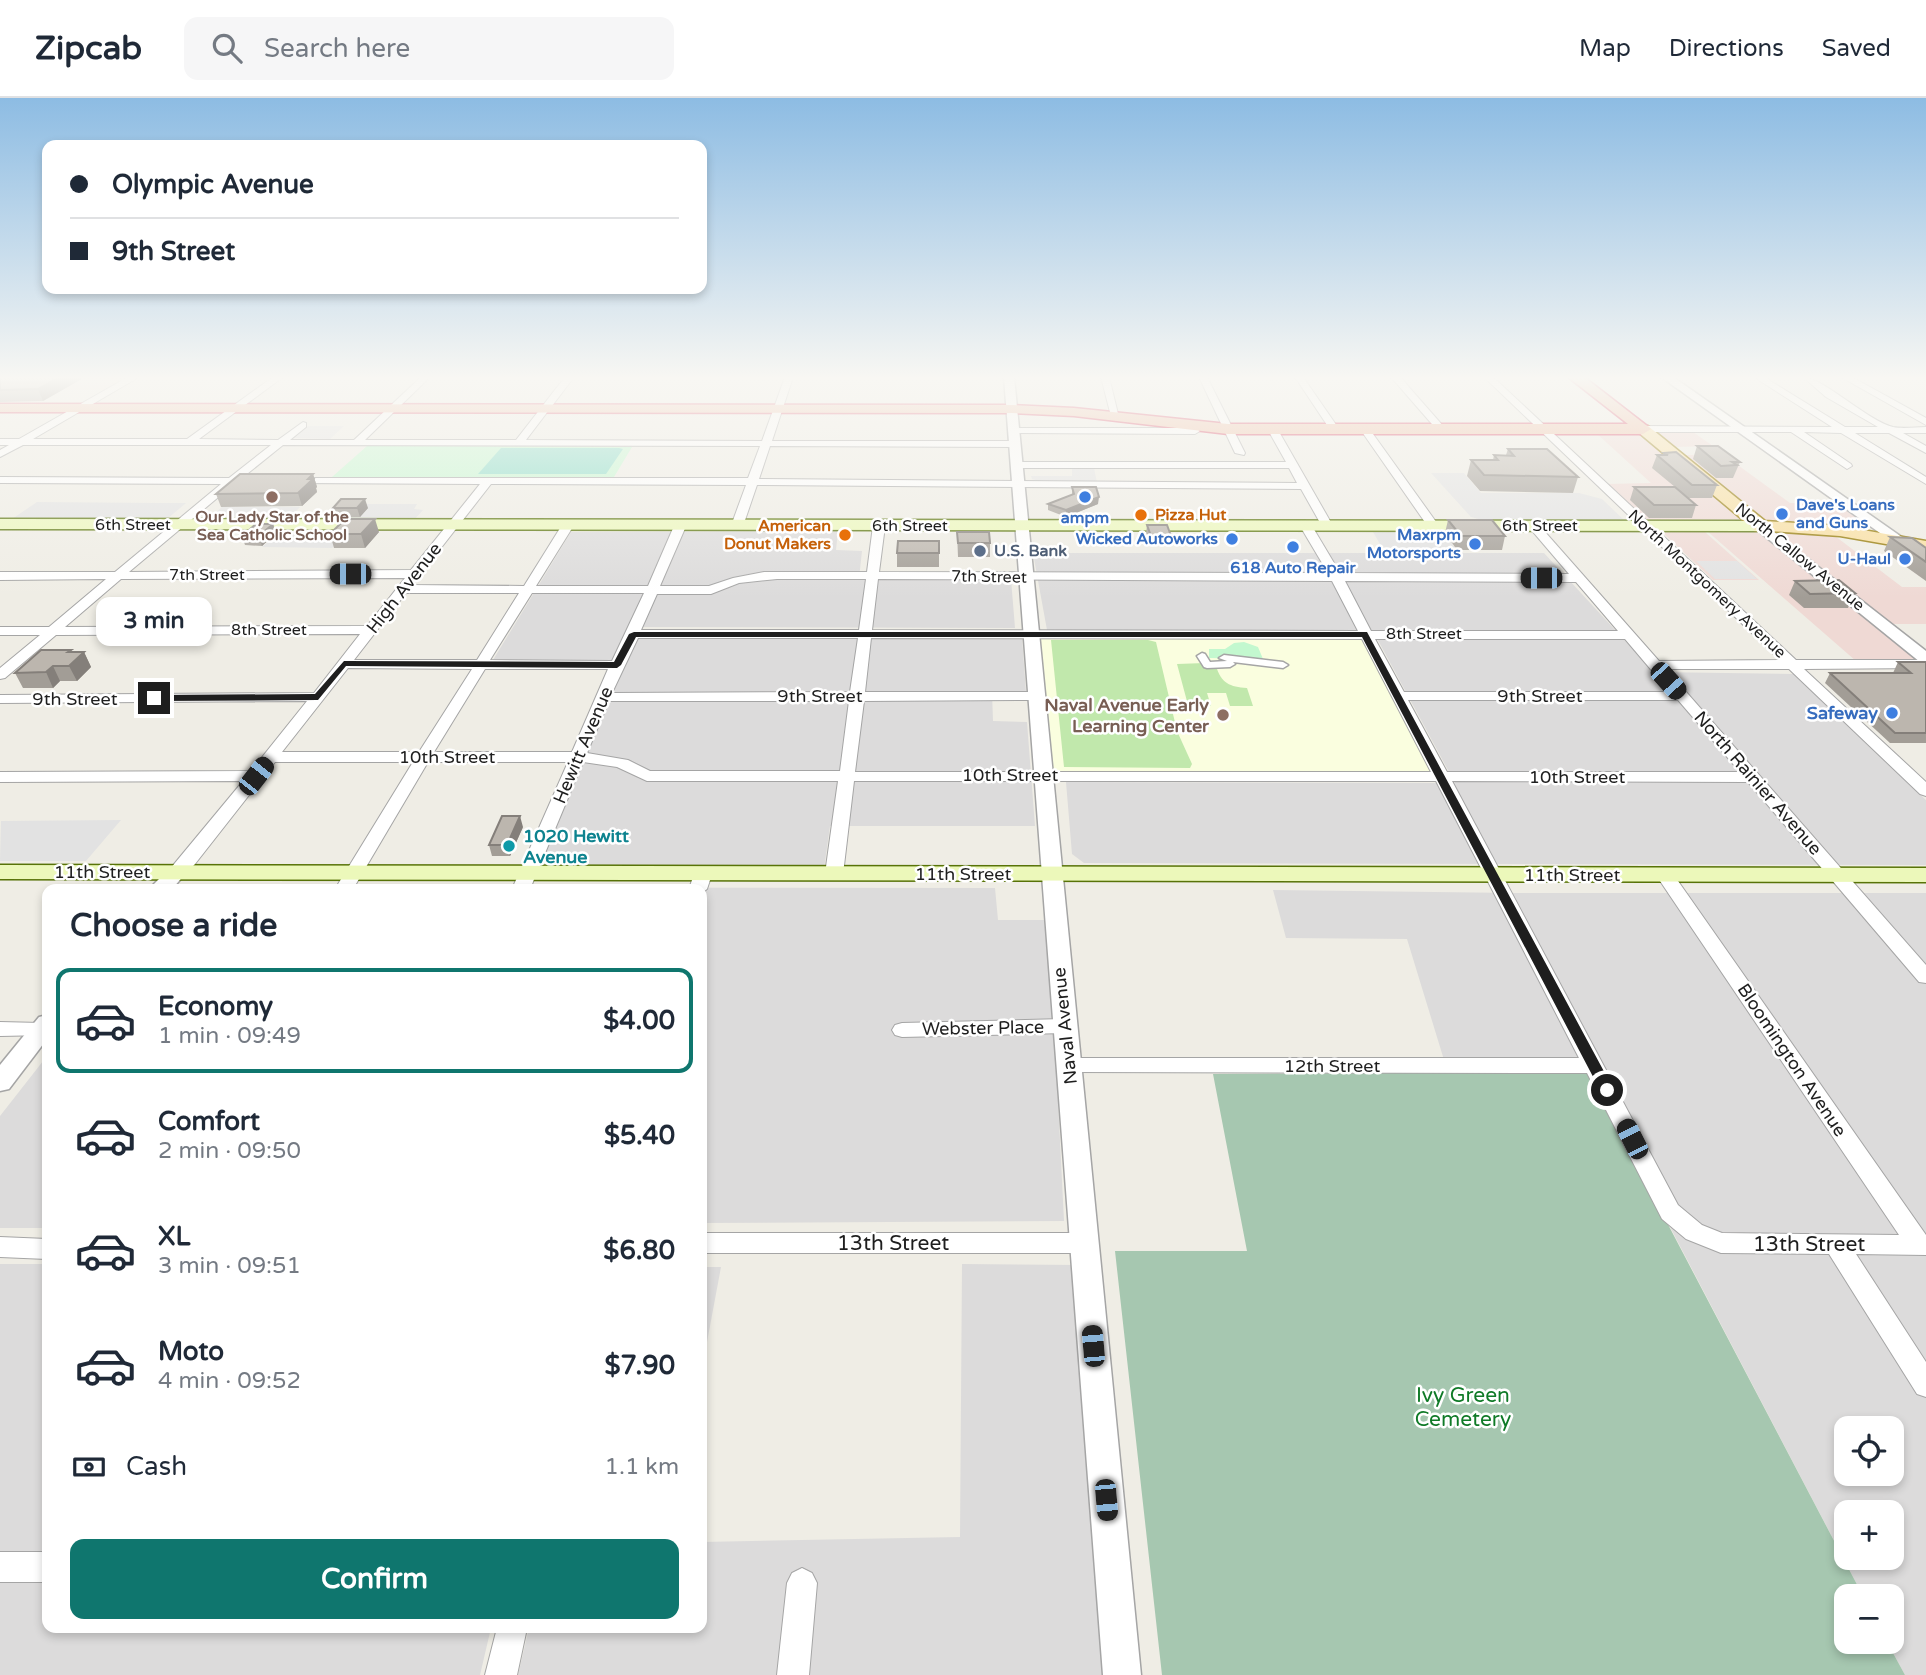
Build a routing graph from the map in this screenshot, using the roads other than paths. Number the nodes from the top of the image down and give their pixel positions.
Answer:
1 (269, 451) edge
2 (763, 451) edge
3 (1015, 451) edge
4 (1285, 451) edge
5 (1380, 451) edge
6 (1564, 451) edge
7 (1669, 451) edge
8 (1769, 451) edge
9 (1824, 451) edge
10 (1876, 451) edge
11 (1017, 465) junction
12 (1293, 465) junction
13 (1847, 466) dead end
14 (0, 480) edge
15 (232, 481) junction
16 (488, 481) junction
17 (753, 481) junction
18 (1926, 481) edge
19 (1018, 484) junction
20 (1304, 486) junction
21 (0, 524) edge
22 (178, 525) junction
23 (453, 525) junction
24 (568, 525) junction
25 (680, 526) junction
26 (737, 526) junction
27 (879, 526) junction
28 (1022, 526) junction
29 (1306, 526) junction
30 (1327, 526) junction
31 (1433, 526) junction
32 (1534, 526) junction
33 (1646, 526) junction
34 (1761, 526) junction
35 (1899, 540) junction
36 (1926, 546) edge
37 (1926, 559) edge
38 (415, 574) junction
39 (118, 575) junction
40 (871, 575) junction
41 (0, 576) edge
42 (1026, 577) junction
43 (1337, 578) junction
44 (1579, 578) junction
45 (403, 589) junction
46 (528, 589) junction
47 (652, 590) junction
48 (370, 630) junction
49 (0, 631) edge
50 (52, 631) junction
51 (1031, 633) junction
52 (634, 634) junction
53 (864, 634) junction
54 (1364, 634) junction
55 (1627, 635) junction
56 (1202, 656) dead end
57 (1926, 659) edge
58 (344, 664) junction
59 (481, 664) junction
60 (1260, 664) joint
61 (1926, 664) edge
62 (617, 665) junction
63 (1283, 665) dead end
64 (1653, 665) junction
65 (1794, 665) junction
66 (0, 675) edge
67 (856, 695) junction
68 (1036, 696) junction
69 (1398, 696) junction
70 (1682, 696) junction
71 (318, 697) junction
72 (603, 697) junction
73 (0, 699) edge
74 (271, 757) junction
75 (423, 757) junction
76 (577, 757) junction
77 (846, 775) junction
78 (1044, 775) junction
79 (256, 776) junction
80 (1440, 776) junction
81 (0, 777) edge
82 (1754, 778) junction
83 (1926, 791) edge
84 (0, 872) edge
85 (834, 874) junction
86 (1052, 874) junction
87 (1493, 875) junction
88 (1665, 875) junction
89 (1838, 875) junction
90 (1926, 875) edge
91 (168, 881) edge
92 (349, 881) edge
93 (525, 881) edge
94 (701, 881) edge
95 (1926, 976) edge
96 (42, 1026) edge
97 (1064, 1026) junction
98 (0, 1029) edge
99 (42, 1029) edge
100 (902, 1030) dead end
101 (1070, 1065) junction
102 (1594, 1066) junction
103 (0, 1082) edge
104 (707, 1243) edge
105 (1084, 1243) junction
106 (1836, 1244) junction
107 (1923, 1245) edge
108 (0, 1247) edge
109 (42, 1249) edge
110 (1926, 1385) edge
111 (0, 1567) edge
112 (42, 1567) edge
113 (802, 1583) dead end
114 (511, 1633) edge
115 (501, 1675) edge
116 (793, 1675) edge
117 (1122, 1675) edge

1 - 15 street
2 - 17 street
3 - 11 street, Naval Avenue
4 - 12 street
5 - 31 street
6 - 33 street, North Montgomery Avenue
7 - 34 main road, North Callow Avenue
8 - 35 street
9 - 13 street
10 - 18 street
11 - 12 street
11 - 19 street, Naval Avenue
12 - 20 street
14 - 15 street
15 - 16 street
15 - 22 street
16 - 17 street
16 - 23 street, High Avenue
17 - 19 street
17 - 26 street
19 - 20 street
19 - 28 street, Naval Avenue
20 - 30 street
21 - 22 main road, 6th Street
22 - 23 main road, 6th Street
22 - 39 street
23 - 24 main road, 6th Street
23 - 38 street, High Avenue
24 - 25 main road, 6th Street
24 - 46 street
25 - 26 main road, 6th Street
25 - 47 street, Hewitt Avenue
26 - 27 main road, 6th Street
27 - 28 main road, 6th Street
27 - 40 street
28 - 29 main road, 6th Street
28 - 42 street, Naval Avenue
29 - 30 main road, 6th Street
29 - 43 street
30 - 31 main road, 6th Street
31 - 32 main road, 6th Street
32 - 33 main road, 6th Street
32 - 44 street, North Rainier Avenue
33 - 34 main road, 6th Street
33 - 65 street, North Montgomery Avenue
34 - 35 main road, 6th Street
34 - 57 street, North Callow Avenue
35 - 36 main road, 6th Street
35 - 37 street
38 - 39 street, 7th Street
38 - 45 street, High Avenue
39 - 41 street, 7th Street
39 - 50 street
40 - 42 street, 7th Street
40 - 47 street, 7th Street
40 - 53 street
42 - 43 street, 7th Street
42 - 51 street, Naval Avenue
43 - 44 street, 7th Street
43 - 54 street
44 - 55 street, North Rainier Avenue
45 - 46 street, 7th Street
45 - 48 street, High Avenue
46 - 47 street, 7th Street
46 - 59 street
47 - 52 street, Hewitt Avenue
48 - 50 street, 8th Street
48 - 58 street, High Avenue
49 - 50 street, 8th Street
50 - 66 street
51 - 53 street, 8th Street
51 - 54 street, 8th Street
51 - 68 street, Naval Avenue
52 - 53 street, 8th Street
52 - 62 street, Hewitt Avenue
53 - 67 street
54 - 55 street, 8th Street
54 - 69 street
55 - 64 street, North Rainier Avenue
56 - 60 street
58 - 59 street
58 - 71 street, High Avenue
59 - 62 street
59 - 75 street
60 - 63 street
61 - 65 street
62 - 72 street, Hewitt Avenue
64 - 65 street
64 - 70 street, North Rainier Avenue
65 - 83 street, North Montgomery Avenue
67 - 68 street, 9th Street
67 - 72 street, 9th Street
67 - 77 street
68 - 78 street, Naval Avenue
69 - 70 street, 9th Street
69 - 80 street
70 - 82 street, North Rainier Avenue
71 - 73 street, 9th Street
71 - 74 street, High Avenue
72 - 76 street, Hewitt Avenue
74 - 75 street, 10th Street
74 - 79 street, High Avenue
75 - 76 street, 10th Street
75 - 92 street
76 - 77 street, 10th Street
76 - 93 street, Hewitt Avenue
77 - 78 street, 10th Street
77 - 85 street
78 - 80 street, 10th Street
78 - 86 street, Naval Avenue
79 - 81 street
79 - 91 street, High Avenue
80 - 82 street, 10th Street
80 - 87 street
82 - 89 street, North Rainier Avenue
84 - 91 main road, 11th Street
85 - 86 main road, 11th Street
85 - 94 main road, 11th Street
86 - 87 main road, 11th Street
86 - 97 street, Naval Avenue
87 - 88 main road, 11th Street
87 - 102 street
88 - 89 main road, 11th Street
88 - 107 street, Bloomington Avenue
89 - 90 main road, 11th Street
89 - 95 street, North Rainier Avenue
91 - 92 main road, 11th Street
92 - 93 main road, 11th Street
93 - 94 main road, 11th Street
96 - 98 street
97 - 100 street, Webster Place
97 - 101 street, Naval Avenue
99 - 103 street
101 - 102 street, 12th Street
101 - 105 street, Naval Avenue
102 - 106 street, 13th Street
104 - 105 street, 13th Street
105 - 117 street, Naval Avenue
106 - 107 street, 13th Street
106 - 110 street
108 - 109 street
111 - 112 street
113 - 116 street
114 - 115 street

